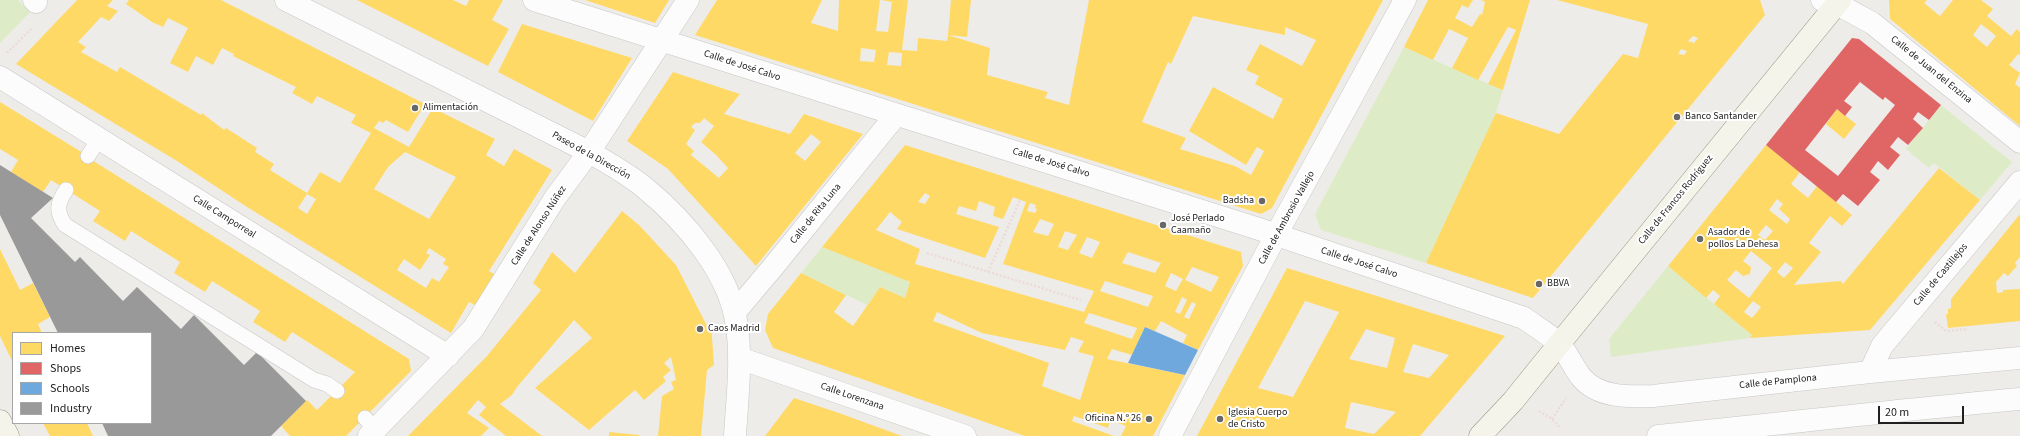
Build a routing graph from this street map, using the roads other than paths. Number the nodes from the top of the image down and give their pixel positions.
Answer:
1 (286, 0) edge
2 (534, 0) edge
3 (688, 0) edge
4 (1405, 0) edge
5 (1833, 1) edge
6 (663, 41) junction
7 (1, 67) edge
8 (896, 115) junction
9 (2020, 142) edge
10 (589, 152) junction
11 (2020, 182) edge
12 (66, 190) dead end
13 (1276, 235) junction
14 (735, 312) junction
15 (1559, 344) junction
16 (448, 356) junction
17 (739, 358) junction
18 (2020, 358) edge
19 (1870, 372) junction
20 (337, 391) dead end
21 (1513, 400) junction
22 (2020, 400) edge
23 (0, 421) edge
24 (1805, 422) junction
25 (370, 428) edge
26 (8, 436) edge
27 (735, 436) edge
28 (965, 436) edge
29 (1170, 436) edge
30 (1480, 436) edge
31 (1491, 436) edge
32 (1658, 436) edge
33 (1825, 436) edge

1 - 10 street, Paseo de la Dirección
2 - 6 street, Calle de José Calvo
3 - 6 street, Calle de Alonso Núñez
4 - 13 street, Calle de Ambrosio Vallejo
5 - 9 street, Calle de Juan del Enzina
5 - 15 street, Calle de Francos Rodríguez
6 - 8 street, Calle de José Calvo
6 - 10 street, Calle de Alonso Núñez
7 - 16 street, Calle Camporreal
8 - 13 street, Calle de José Calvo
8 - 14 street, Calle de Rita Luna
10 - 14 street, Paseo de la Dirección
10 - 16 street, Calle de Alonso Núñez
11 - 19 street, Calle de Castillejos
12 - 20 lane
13 - 15 street, Calle de José Calvo
13 - 29 street, Calle de Ambrosio Vallejo
14 - 17 street, Paseo de la Dirección
15 - 19 street, Calle de Pamplona
15 - 21 street, Calle de Francos Rodríguez
16 - 25 street, Calle de Alonso Núñez
17 - 27 street, Paseo de la Dirección
17 - 28 street, Calle Lorenzana
18 - 19 street, Calle de Pamplona
21 - 30 street, Calle de Francos Rodríguez
21 - 31 street, Calle de Francos Rodríguez
22 - 24 street
23 - 26 street
24 - 32 street
24 - 33 street

